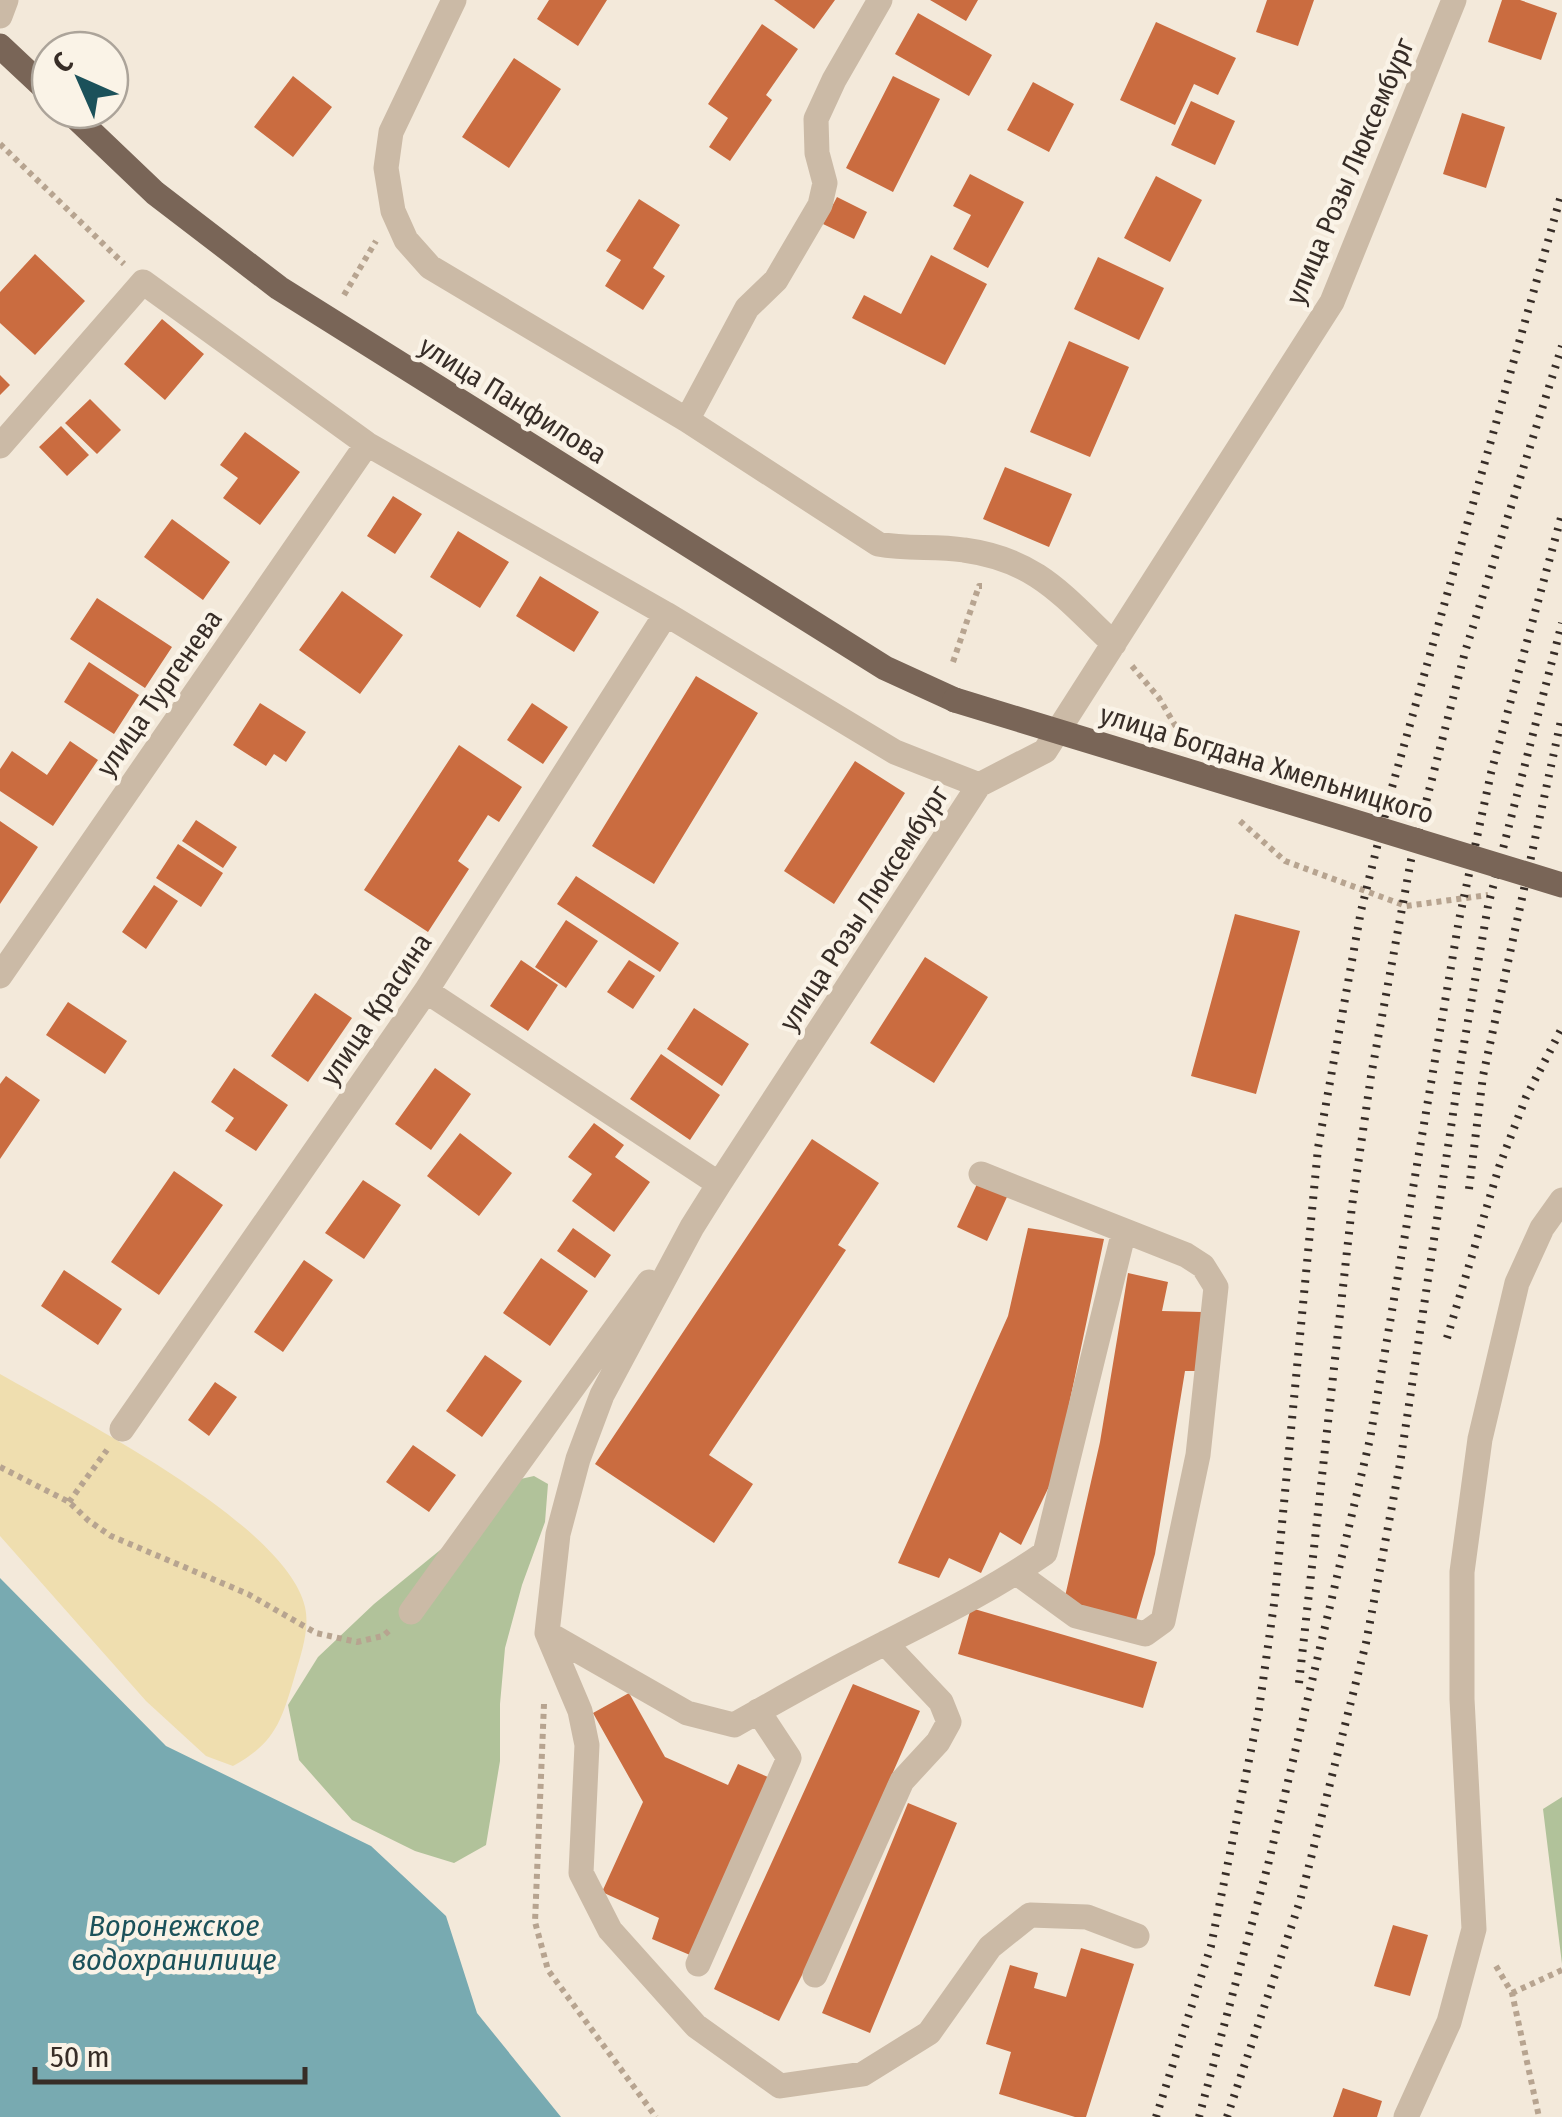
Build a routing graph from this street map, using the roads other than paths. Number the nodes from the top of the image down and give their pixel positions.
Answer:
1 (6, 0) edge
2 (454, 0) edge
3 (880, 0) edge
4 (1454, 0) edge
5 (0, 16) edge
6 (0, 46) edge
7 (30, 74) edge
8 (89, 130) edge
9 (686, 420) junction
10 (367, 444) junction
11 (0, 446) edge
12 (666, 614) junction
13 (1114, 644) junction
14 (955, 700) joint
15 (979, 784) junction
16 (1562, 886) edge
17 (0, 976) edge
18 (426, 991) junction
19 (981, 1174) dead end
20 (719, 1184) junction
21 (1562, 1200) edge
22 (692, 1227) junction
23 (1124, 1231) junction
24 (122, 1429) road end
25 (1017, 1573) junction
26 (411, 1612) road end
27 (547, 1633) junction
28 (885, 1644) junction
29 (758, 1711) junction
30 (1137, 1936) dead end
31 (698, 1964) dead end
32 (815, 1974) dead end
33 (1406, 2117) edge

1 - 5 street
2 - 9 street
3 - 9 street
4 - 13 street, улица Розы Люксембург
6 - 7 main road
8 - 14 main road, улица Панфилова
9 - 13 street
10 - 11 street
10 - 12 street
10 - 17 street, улица Тургенева
12 - 15 street
12 - 18 street, улица Красина
13 - 15 street, улица Розы Люксембург
14 - 16 main road, улица Богдана Хмельницкого, bridge
15 - 20 street, улица Розы Люксембург
18 - 20 street
18 - 24 street, улица Красина
19 - 23 street
20 - 22 street, улица Розы Люксембург
21 - 33 street
22 - 26 street
22 - 27 street, улица Розы Люксембург
23 - 25 street
23 - 25 street
25 - 28 street
27 - 29 street
27 - 30 street
28 - 29 street
28 - 32 street
29 - 31 street

